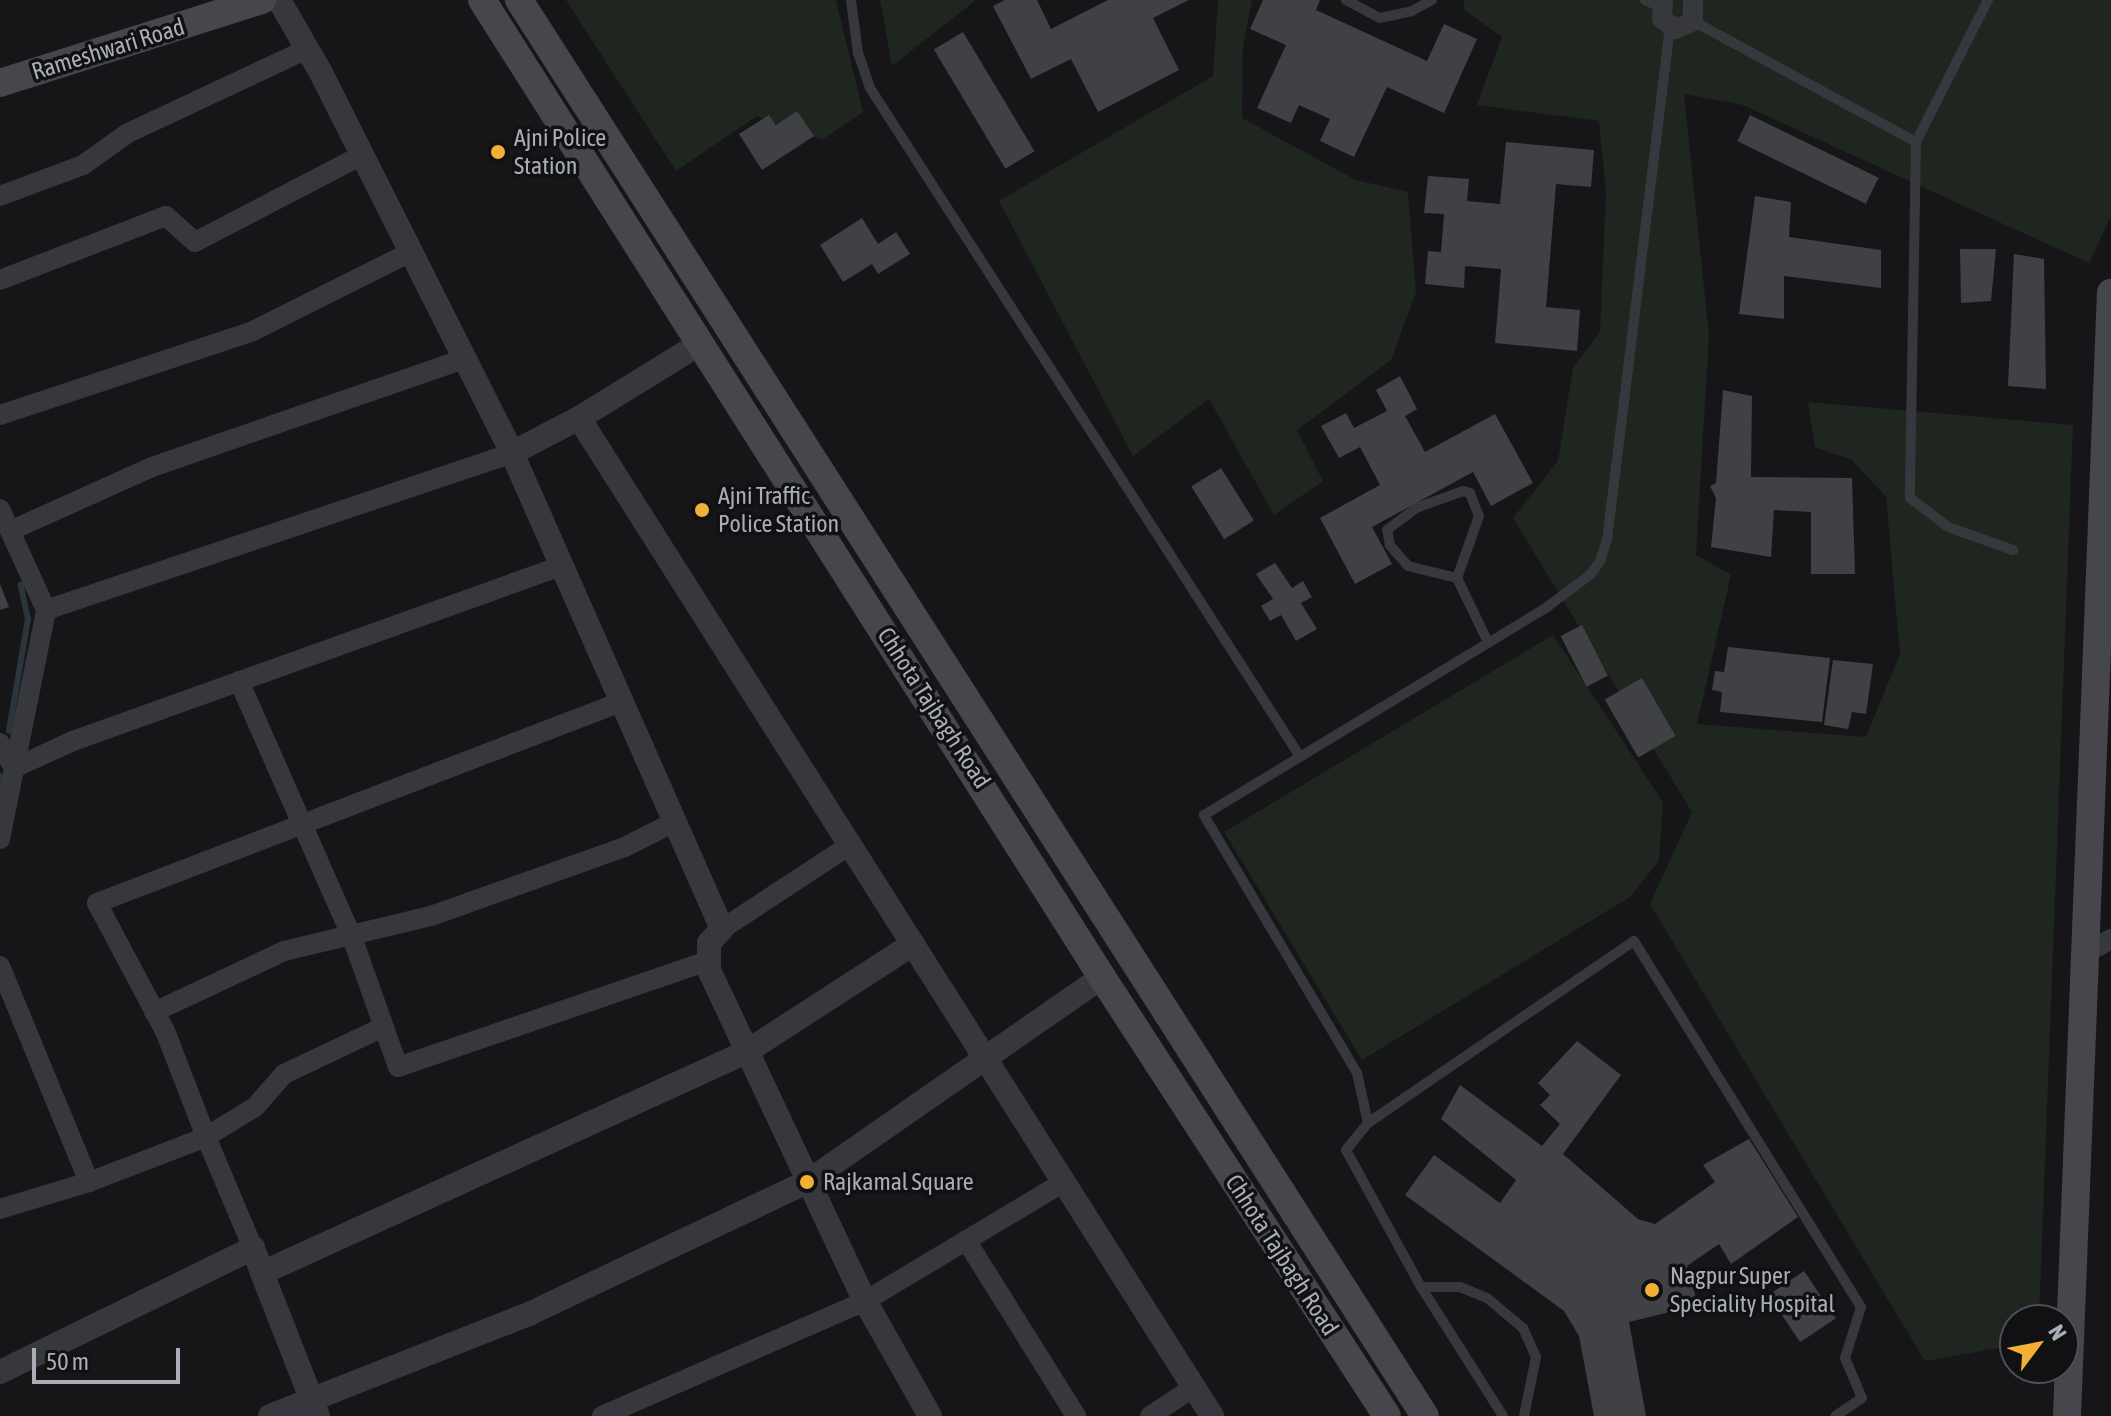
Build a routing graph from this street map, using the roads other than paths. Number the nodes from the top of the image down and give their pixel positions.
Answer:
1 (262, 0) edge
2 (279, 0) edge
3 (482, 0) edge
4 (519, 0) edge
5 (851, 0) edge
6 (1346, 0) edge
7 (1432, 0) edge
8 (1693, 0) edge
9 (1988, 0) edge
10 (1656, 2) edge
11 (1693, 21) junction
12 (1670, 27) junction
13 (307, 49) junction
14 (0, 83) edge
15 (1916, 142) junction
16 (362, 155) junction
17 (0, 196) edge
18 (411, 252) junction
19 (0, 280) edge
20 (2111, 293) edge
21 (701, 343) junction
22 (464, 359) junction
23 (2110, 376) edge
24 (0, 415) edge
25 (579, 418) junction
26 (512, 453) junction
27 (0, 509) edge
28 (10, 531) junction
29 (2013, 550) dead end
30 (561, 566) junction
31 (1457, 578) junction
32 (46, 610) junction
33 (2111, 637) edge
34 (1488, 642) junction
35 (239, 681) junction
36 (621, 702) junction
37 (0, 743) edge
38 (1299, 755) junction
39 (14, 768) junction
40 (301, 821) junction
41 (674, 822) junction
42 (0, 839) edge
43 (850, 845) junction
44 (722, 929) junction
45 (352, 937) junction
46 (2104, 943) edge
47 (913, 944) junction
48 (1130, 958) junction
49 (708, 961) junction
50 (0, 966) edge
51 (1102, 977) junction
52 (154, 1012) junction
53 (381, 1028) junction
54 (746, 1052) junction
55 (985, 1058) junction
56 (1368, 1123) junction
57 (206, 1137) junction
58 (89, 1182) junction
59 (807, 1182) junction
60 (1064, 1182) junction
61 (0, 1209) edge
62 (966, 1240) junction
63 (253, 1248) junction
64 (262, 1273) junction
65 (1421, 1287) junction
66 (865, 1301) junction
67 (0, 1372) edge
68 (1194, 1387) junction
69 (315, 1407) edge
70 (927, 1415) edge
71 (270, 1416) edge
72 (602, 1416) edge
73 (1076, 1416) edge
74 (1150, 1416) edge
75 (1212, 1416) edge
76 (1387, 1416) edge
77 (1425, 1416) edge
78 (1503, 1416) edge
79 (1524, 1416) edge
80 (1835, 1416) edge
81 (2067, 1416) edge
82 (2085, 1416) edge

1 - 14 main road, Rameshwari Road
2 - 13 street
3 - 21 main road, Chhota Tajbagh Road
4 - 48 main road
5 - 38 lane
6 - 7 lane
8 - 11 street
9 - 15 lane
10 - 12 street
11 - 12 street
11 - 15 lane
12 - 34 lane
13 - 16 street
13 - 17 street
15 - 29 lane
16 - 18 street
16 - 19 street
18 - 22 street
18 - 24 street
20 - 23 main road
21 - 25 street
21 - 51 main road, Chhota Tajbagh Road
22 - 26 street
22 - 28 street
23 - 81 main road
25 - 26 street
25 - 43 street
26 - 30 street
26 - 32 street
27 - 28 street
28 - 32 street
30 - 35 street
30 - 36 street
31 - 31 lane
31 - 34 lane
32 - 39 street
33 - 46 main road
34 - 38 lane
35 - 39 street
35 - 40 street
36 - 40 street
36 - 41 street
37 - 39 street
38 - 56 lane
39 - 42 street
40 - 45 street
40 - 52 street
41 - 44 street
41 - 45 street
43 - 44 street
43 - 47 street
44 - 49 street
45 - 52 street
45 - 53 street
46 - 82 main road
47 - 54 street
47 - 55 street
48 - 51 main road
48 - 77 main road
49 - 53 street
49 - 54 street
50 - 58 street
51 - 55 street
51 - 76 main road, Chhota Tajbagh Road
52 - 57 street
53 - 57 street
54 - 59 street
54 - 64 street
55 - 59 street
55 - 60 street
56 - 65 lane
56 - 80 lane
57 - 58 street
57 - 63 street
58 - 61 street
59 - 66 street
59 - 69 street
60 - 62 street
60 - 68 street
62 - 66 street
62 - 73 street
63 - 64 street
63 - 67 street
64 - 69 street
65 - 78 lane
65 - 79 lane
66 - 70 street
66 - 72 street
68 - 74 street
68 - 75 street
69 - 71 street

